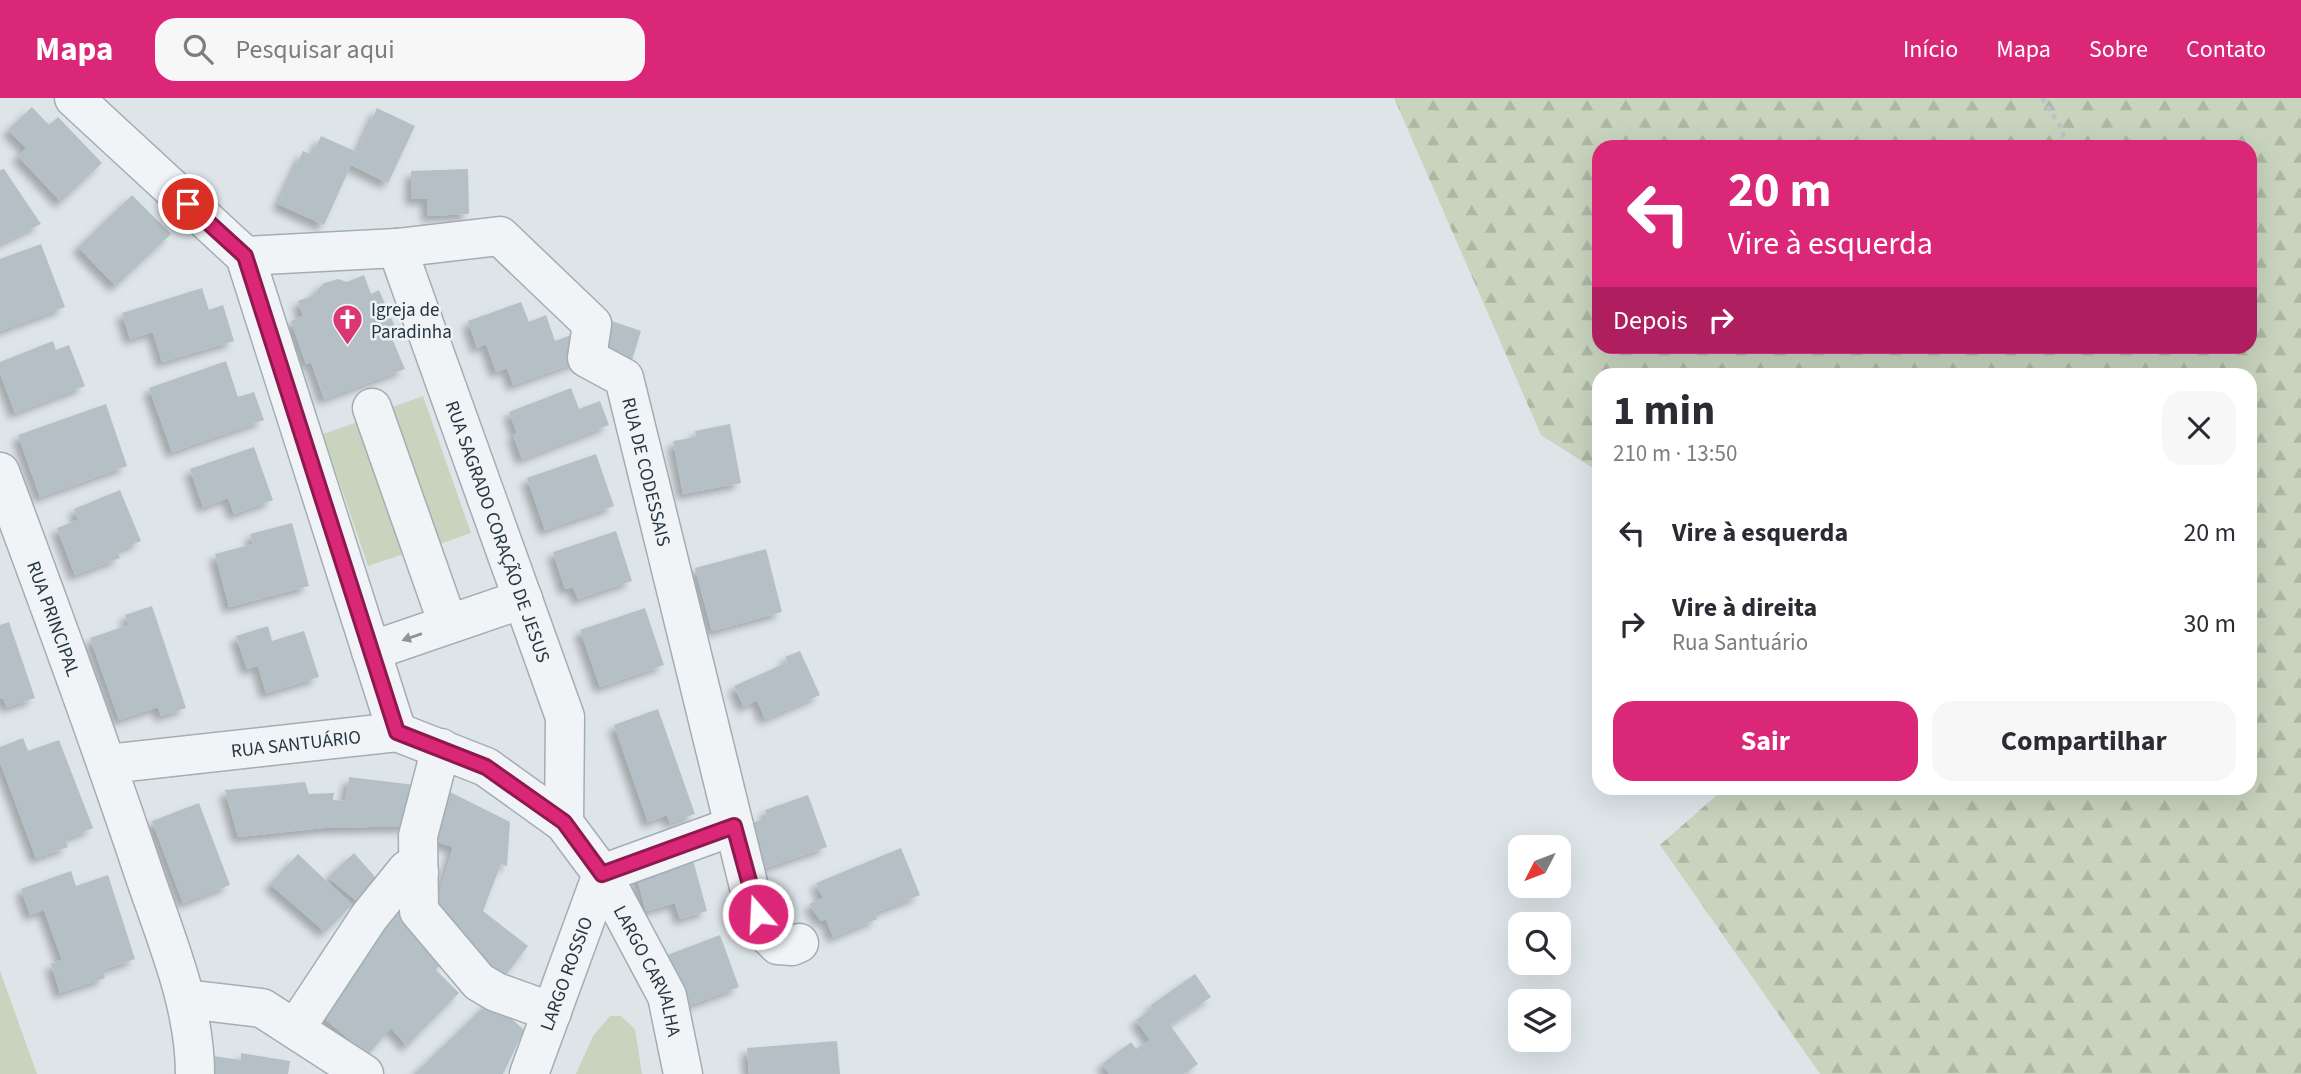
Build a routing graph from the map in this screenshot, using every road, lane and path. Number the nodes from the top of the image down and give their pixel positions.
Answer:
1 (74, 98) edge
2 (2042, 98) edge
3 (2064, 140) edge
4 (397, 248) junction
5 (245, 256) junction
6 (372, 408) dead end
7 (0, 472) edge
8 (12, 544) edge
9 (523, 599) junction
10 (447, 624) junction
11 (371, 651) junction
12 (397, 732) junction
13 (441, 748) junction
14 (108, 764) junction
15 (564, 822) junction
16 (734, 826) junction
17 (418, 872) junction
18 (602, 874) junction
19 (799, 943) dead end
20 (186, 999) junction
21 (552, 1012) junction
22 (295, 1029) junction
23 (195, 1074) edge
24 (364, 1074) edge
25 (529, 1074) edge
26 (683, 1074) edge

1 - 5 street
2 - 3 path
4 - 5 street, RUA DE CODESSAIS
4 - 9 street, RUA SAGRADO CORAÇÃO DE JESUS
4 - 16 street, RUA DE CODESSAIS
5 - 11 street
6 - 10 street
7 - 8 street, RUA PRINCIPAL
8 - 14 street, RUA PRINCIPAL
9 - 10 street
9 - 15 street, RUA SAGRADO CORAÇÃO DE JESUS
10 -> 11 street
11 - 12 street
12 - 13 street, RUA SANTUÁRIO
12 - 14 street, RUA SANTUÁRIO
13 - 15 street, RUA SANTUÁRIO
13 - 17 street
14 - 20 street, RUA PRINCIPAL
15 - 18 street, RUA SANTUÁRIO
16 - 18 street
16 - 19 street, RUA DE CODESSAIS
17 - 21 street
17 - 22 street
18 - 21 street, LARGO ROSSIO
18 - 26 street, LARGO CARVALHA
20 - 22 street
20 - 23 street, RUA PRINCIPAL
21 - 25 street, LARGO ROSSIO
22 - 24 street

